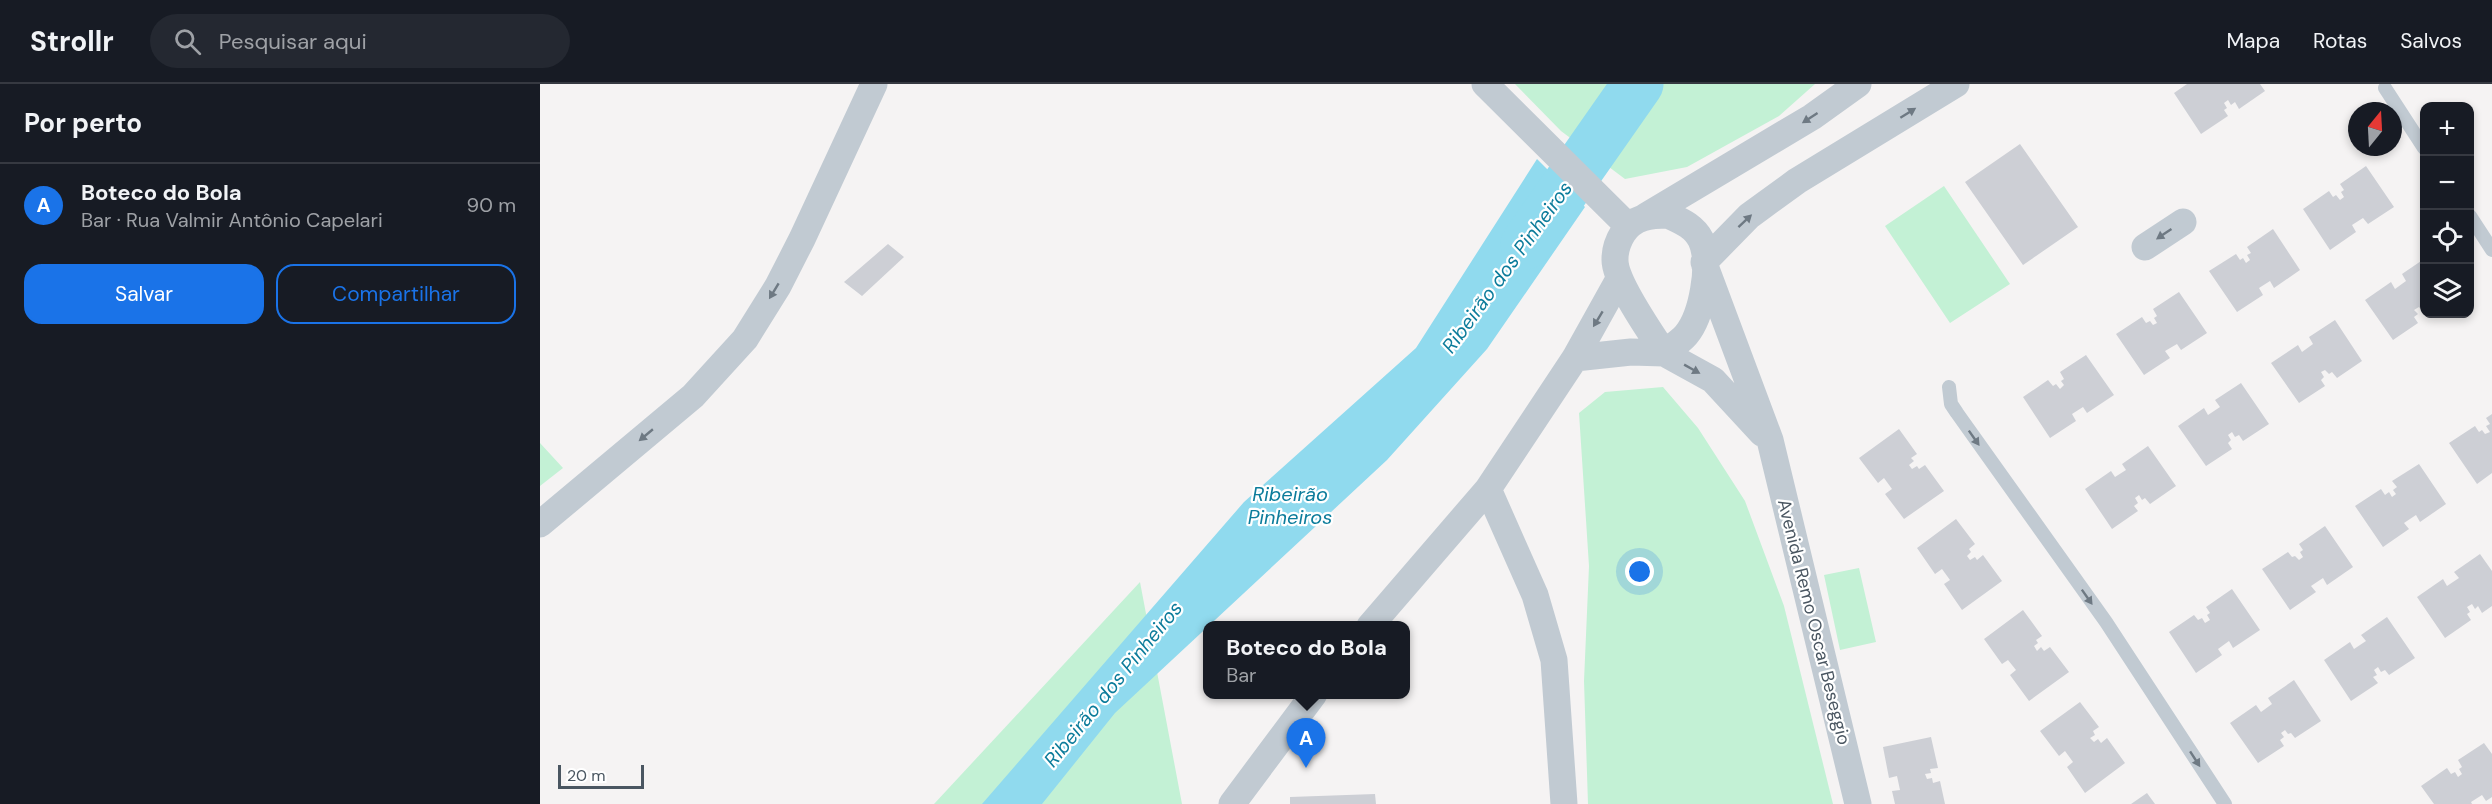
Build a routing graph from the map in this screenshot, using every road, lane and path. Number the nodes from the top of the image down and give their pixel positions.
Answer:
1 (874, 84) edge
2 (1485, 84) edge
3 (1858, 84) edge
4 (1956, 84) edge
5 (2385, 88) dead end
6 (2420, 142) edge
7 (1637, 221) junction
8 (2183, 222) dead end
9 (2474, 223) edge
10 (2145, 247) dead end
11 (2492, 249) edge
12 (1704, 264) junction
13 (1619, 279) junction
14 (1664, 353) junction
15 (1575, 358) junction
16 (1949, 387) dead end
17 (1770, 440) junction
18 (1488, 489) junction
19 (540, 524) edge
20 (1374, 621) edge
21 (1311, 699) edge
22 (1242, 798) edge
23 (1564, 804) edge
24 (1858, 804) edge
25 (2225, 804) edge

1 -> 19 street
2 - 7 street
3 -> 7 street
12 -> 4 street
5 - 6 lane
7 - 12 street, Avenida Remo Oscar Beseggio
7 - 13 street
8 -> 10 street
9 - 11 lane
12 - 14 street
12 - 17 street, Avenida Remo Oscar Beseggio
13 - 14 street
13 -> 15 street
14 - 15 street, Avenida Remo Oscar Beseggio
14 -> 17 street, Avenida Remo Oscar Beseggio
15 - 18 street
16 -> 25 lane
17 - 24 street, Avenida Remo Oscar Beseggio
18 - 20 street
18 - 23 street
21 - 22 street

